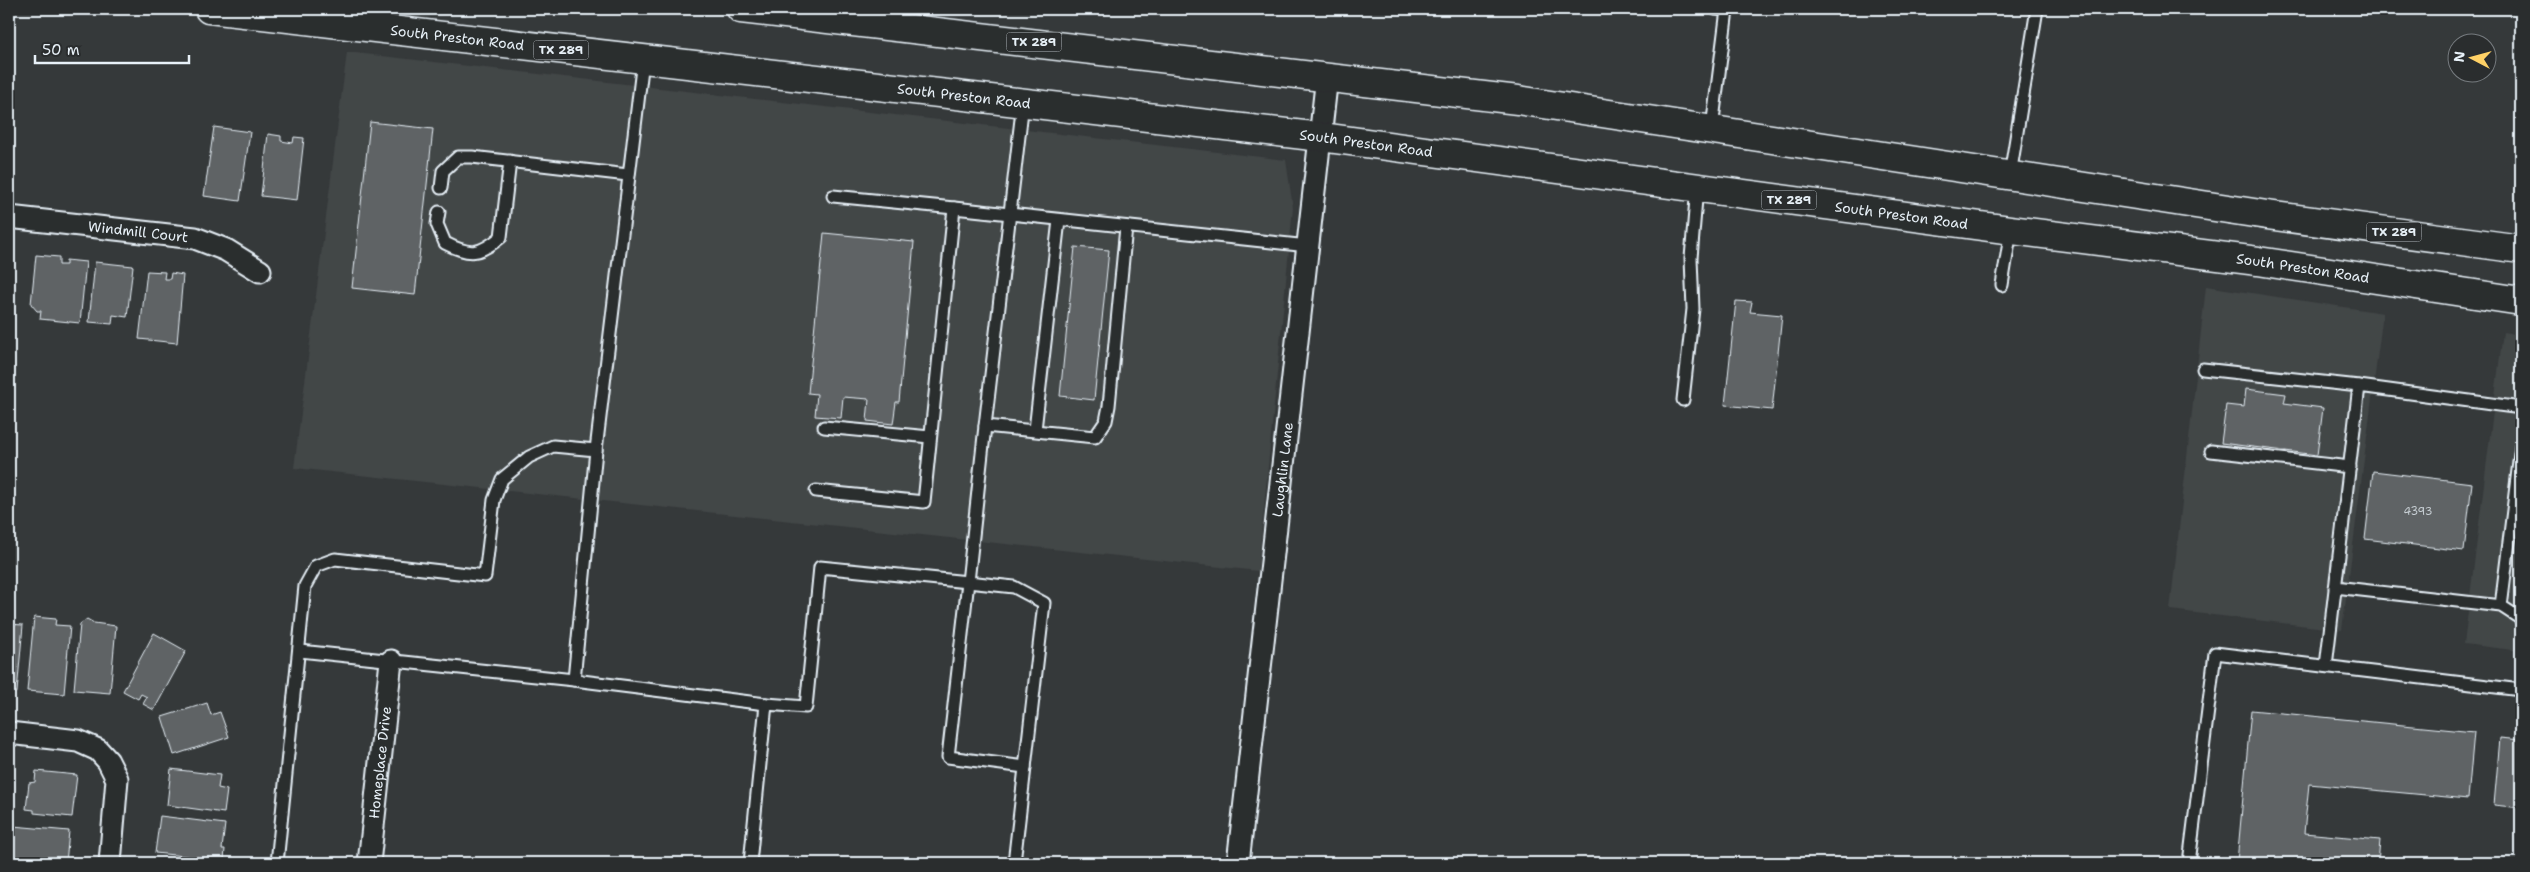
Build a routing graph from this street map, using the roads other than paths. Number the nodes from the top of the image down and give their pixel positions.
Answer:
1 (209, 9) edge
2 (741, 9) edge
3 (1715, 9) edge
4 (2037, 9) edge
5 (642, 60) junction
6 (1327, 76) junction
7 (1023, 102) junction
8 (1712, 128) junction
9 (1321, 137) junction
10 (510, 161) junction
11 (628, 175) junction
12 (2010, 175) junction
13 (1697, 187) junction
14 (441, 188) dead end
15 (833, 196) dead end
16 (954, 208) junction
17 (439, 212) dead end
18 (1010, 214) junction
19 (9, 217) edge
20 (1059, 220) junction
21 (1126, 227) junction
22 (2011, 230) junction
23 (1308, 246) junction
24 (2521, 249) edge
25 (260, 271) dead end
26 (2002, 285) dead end
27 (2521, 301) edge
28 (2203, 369) dead end
29 (2359, 386) junction
30 (1683, 400) dead end
31 (2521, 408) edge
32 (985, 426) junction
33 (824, 427) dead end
34 (1035, 430) junction
35 (930, 437) junction
36 (2521, 446) edge
37 (596, 450) junction
38 (2211, 451) dead end
39 (2350, 467) junction
40 (816, 491) dead end
41 (968, 582) junction
42 (2336, 587) junction
43 (2501, 606) junction
44 (2521, 619) edge
45 (300, 651) junction
46 (391, 661) junction
47 (2326, 666) junction
48 (574, 680) junction
49 (2521, 690) edge
50 (766, 704) junction
51 (9, 733) edge
52 (1025, 767) junction
53 (110, 863) edge
54 (277, 863) edge
55 (369, 863) edge
56 (750, 863) edge
57 (1014, 863) edge
58 (1238, 863) edge
59 (2189, 863) edge

1 - 5 main road, South Preston Road / TX 289
2 - 6 main road, TX 289
3 - 8 lane
4 - 12 lane
5 - 7 main road, South Preston Road / TX 289
5 - 11 lane
6 - 8 main road, TX 289
6 - 9 street, Laughlin Lane
7 - 9 main road, South Preston Road / TX 289
7 - 18 lane
8 - 12 main road, TX 289
9 - 13 main road, South Preston Road / TX 289
9 - 23 street, Laughlin Lane
10 - 11 lane
10 - 14 lane
10 - 17 lane
11 - 37 lane
12 - 24 main road, TX 289
13 - 22 main road, South Preston Road / TX 289
13 - 30 lane
15 - 16 lane
16 - 18 lane
16 - 35 lane
18 - 20 lane
18 - 32 lane
19 - 25 street, Windmill Court
20 - 21 lane
20 - 34 lane
21 - 23 lane
21 - 34 lane
22 - 26 lane
22 - 27 main road, South Preston Road / TX 289
23 - 58 street, Laughlin Lane
28 - 29 lane
29 - 31 lane
29 - 39 lane
32 - 34 lane
32 - 41 lane
33 - 35 lane
35 - 40 lane
36 - 43 lane
37 - 45 lane
37 - 48 lane
38 - 39 lane
39 - 42 lane
41 - 50 lane
41 - 52 lane
41 - 52 lane
42 - 43 lane
42 - 47 lane
43 - 44 lane
45 - 46 lane
45 - 54 lane
46 - 48 lane
46 - 55 street, Homeplace Drive
47 - 49 lane
47 - 59 lane
48 - 50 lane
50 - 56 lane
51 - 53 street
52 - 57 lane

